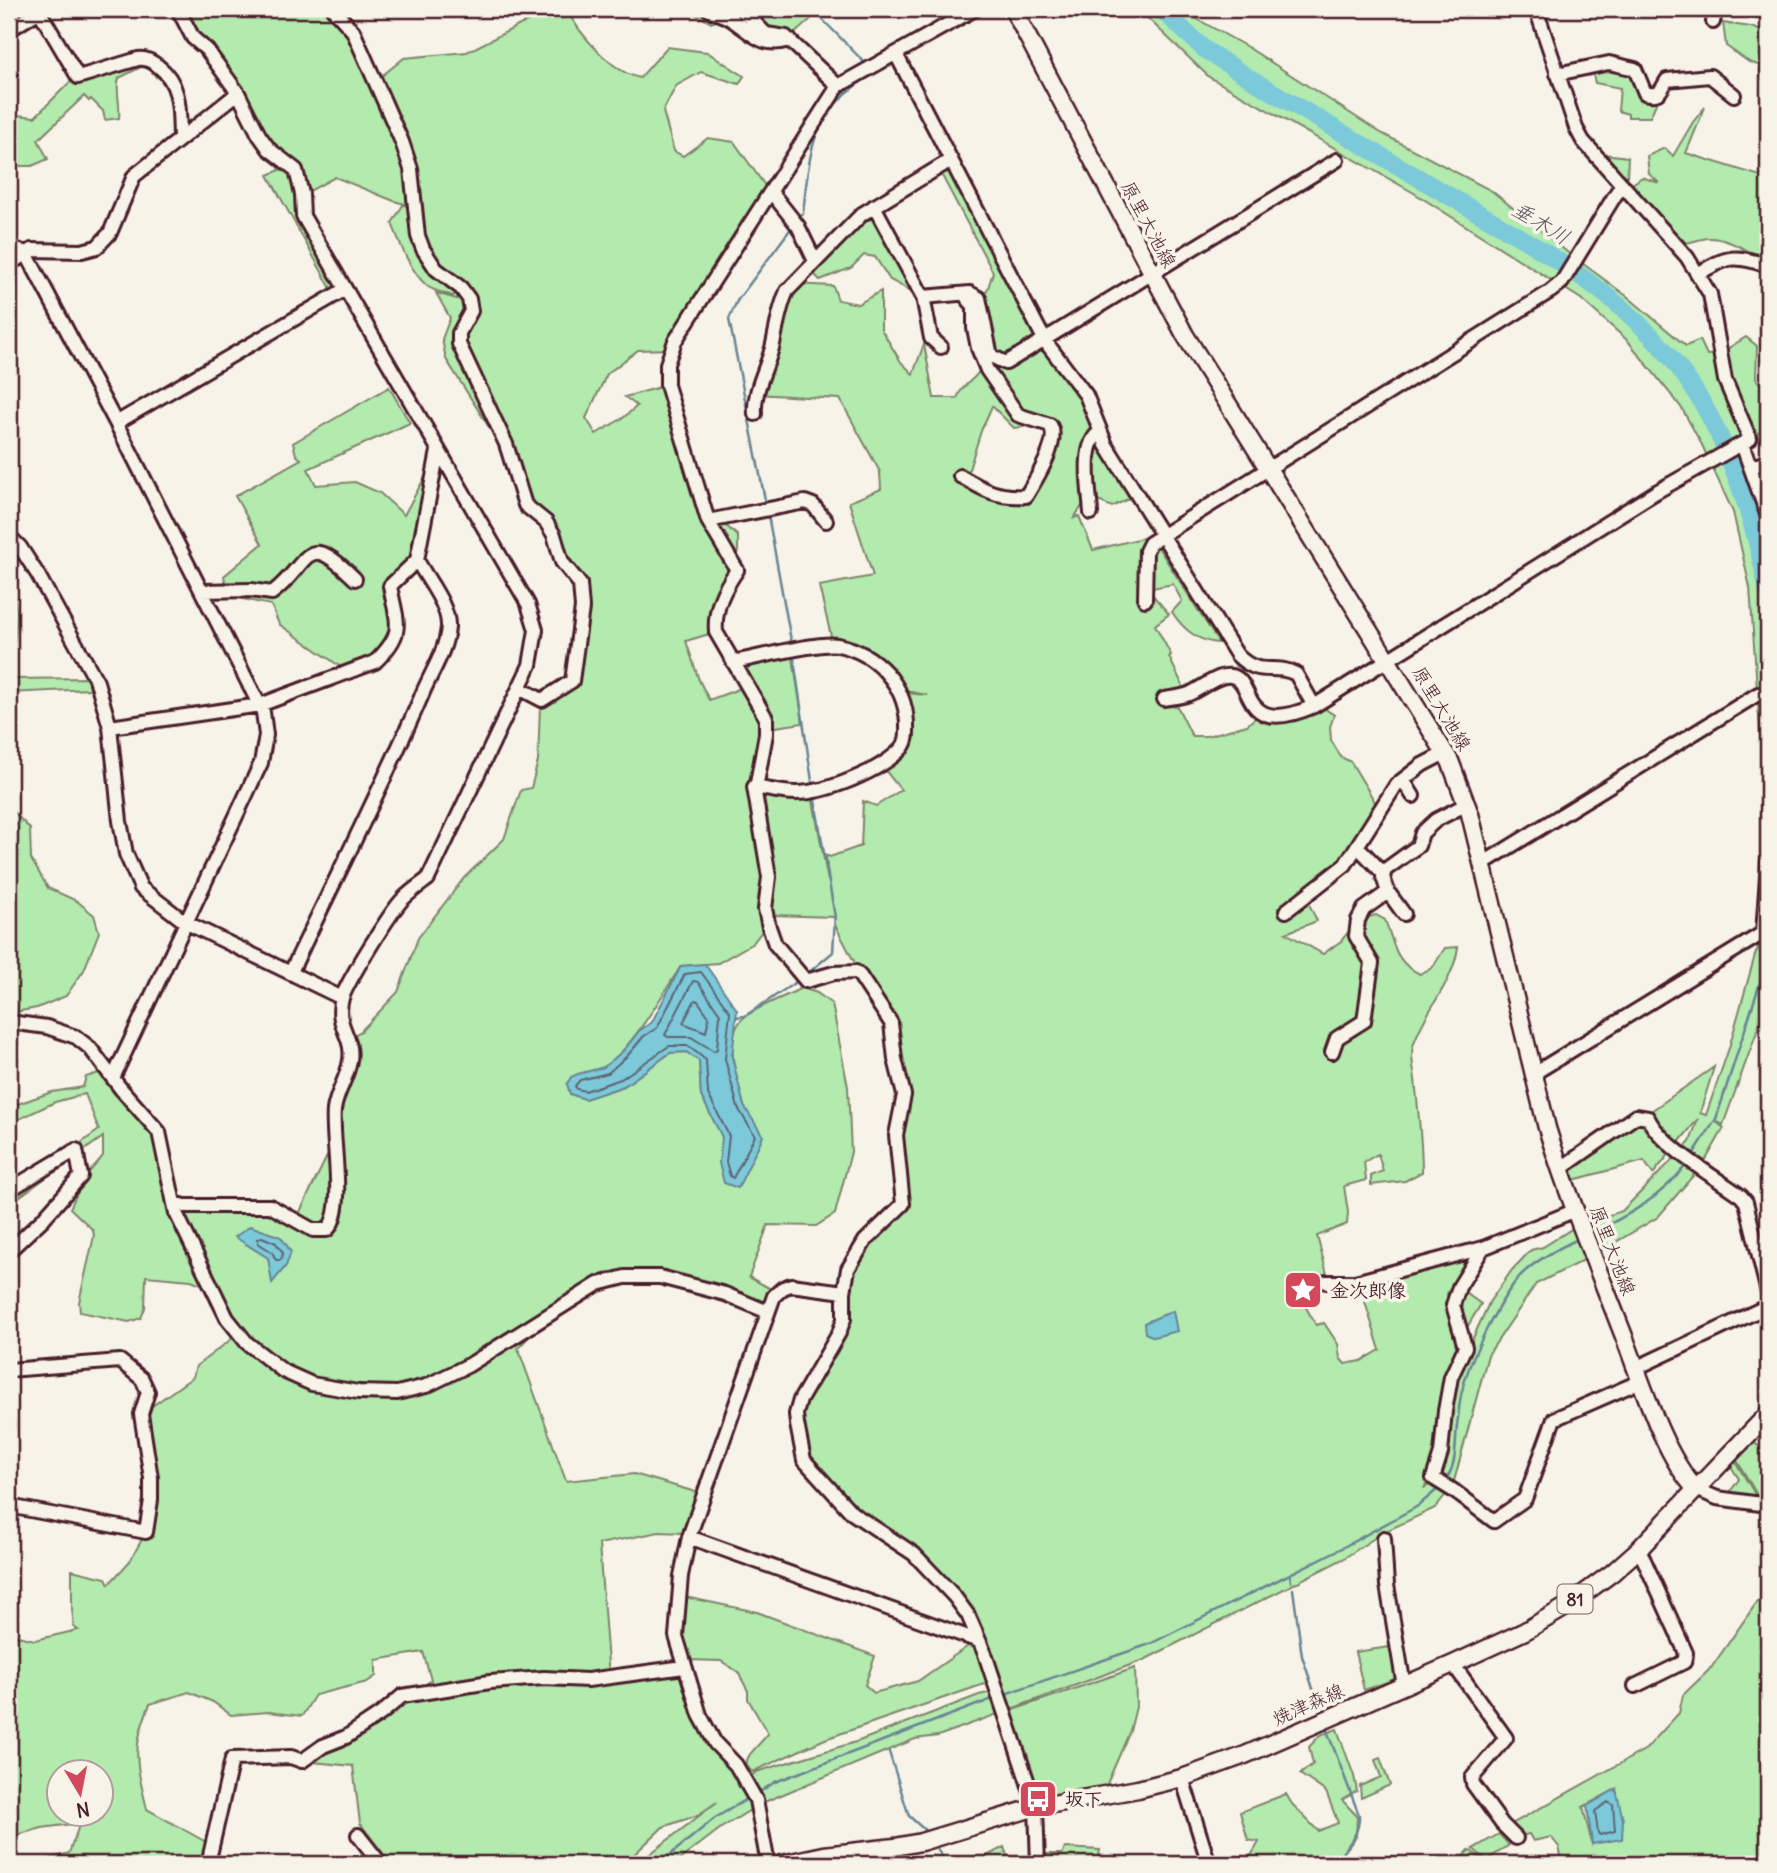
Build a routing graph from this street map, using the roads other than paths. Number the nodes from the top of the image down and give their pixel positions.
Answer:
1 (41, 9) edge
2 (178, 9) edge
3 (333, 9) edge
4 (708, 9) edge
5 (741, 9) edge
6 (975, 9) edge
7 (1013, 9) edge
8 (1536, 9) edge
9 (9, 30) edge
10 (790, 40) junction
11 (896, 54) junction
12 (1558, 74) junction
13 (838, 86) junction
14 (238, 93) junction
15 (1734, 95) dead end
16 (180, 139) junction
17 (951, 160) junction
18 (1336, 160) dead end
19 (1622, 184) junction
20 (771, 192) junction
21 (874, 206) junction
22 (9, 247) edge
23 (26, 253) junction
24 (815, 261) junction
25 (9, 264) edge
26 (1768, 266) edge
27 (1151, 274) junction
28 (1698, 274) junction
29 (344, 290) junction
30 (961, 294) junction
31 (923, 297) junction
32 (1045, 341) junction
33 (941, 347) dead end
34 (755, 414) dead end
35 (116, 423) junction
36 (1100, 432) junction
37 (1742, 444) junction
38 (438, 451) junction
39 (1768, 463) edge
40 (1750, 467) junction
41 (1269, 468) junction
42 (960, 475) dead end
43 (1765, 498) edge
44 (1091, 513) dead end
45 (1768, 517) edge
46 (708, 521) junction
47 (826, 521) dead end
48 (1162, 535) junction
49 (9, 536) edge
50 (417, 560) junction
51 (355, 579) dead end
52 (202, 591) junction
53 (1145, 600) dead end
54 (1388, 661) junction
55 (733, 662) junction
56 (519, 688) junction
57 (1758, 694) dead end
58 (1164, 699) dead end
59 (260, 705) junction
60 (1314, 706) junction
61 (110, 727) junction
62 (1445, 752) junction
63 (1403, 780) junction
64 (754, 787) junction
65 (1413, 796) dead end
66 (1467, 804) junction
67 (1357, 846) junction
68 (1768, 862) edge
69 (1482, 864) junction
70 (1384, 874) junction
71 (1388, 892) junction
72 (1286, 911) dead end
73 (1404, 914) dead end
74 (185, 922) junction
75 (290, 972) junction
76 (342, 998) junction
77 (9, 1022) edge
78 (1332, 1052) dead end
79 (1533, 1074) junction
80 (113, 1078) junction
81 (1560, 1169) junction
82 (9, 1190) edge
83 (174, 1203) junction
84 (1576, 1210) junction
85 (1483, 1248) junction
86 (9, 1251) edge
87 (1326, 1282) dead end
88 (845, 1292) junction
89 (1768, 1293) edge
90 (1768, 1306) edge
91 (768, 1311) junction
92 (9, 1370) edge
93 (1639, 1374) junction
94 (1768, 1414) edge
95 (1696, 1489) junction
96 (1768, 1505) edge
97 (9, 1506) edge
98 (689, 1537) junction
99 (1384, 1538) dead end
100 (1639, 1549) junction
101 (979, 1641) junction
102 (1453, 1664) junction
103 (684, 1667) junction
104 (1404, 1686) junction
105 (1635, 1686) dead end
106 (1182, 1778) junction
107 (1036, 1807) junction
108 (358, 1835) dead end
109 (1516, 1838) dead end
110 (851, 1859) edge
111 (208, 1864) edge
112 (381, 1864) edge
113 (768, 1864) edge
114 (782, 1864) edge
115 (1038, 1864) edge
116 (1209, 1864) edge

1 - 9 street
1 - 16 street
2 - 14 street
3 - 56 street
4 - 10 street
5 - 10 street
6 - 11 street
7 - 27 main road, 原里大池線
8 - 12 street
10 - 13 street
11 - 13 street
11 - 17 street
12 - 15 street
12 - 19 street
13 - 20 street
14 - 16 street
14 - 29 street
16 - 23 street
17 - 21 street
17 - 32 street
18 - 27 street
19 - 28 street
19 - 41 street
20 - 24 street
20 - 46 street
21 - 24 street
21 - 31 street
22 - 23 street
23 - 25 street
23 - 35 street
24 - 34 street
26 - 28 street
27 - 32 street
27 - 41 main road, 原里大池線
28 - 37 street
29 - 35 street
29 - 38 street
30 - 31 street
30 - 32 street
30 - 42 street
31 - 33 street
32 - 36 street
35 - 52 street
36 - 44 street
36 - 48 street
37 - 40 street
37 - 54 street
38 - 50 street
38 - 56 street
39 - 40 street
40 - 43 street
41 - 48 street
41 - 54 main road, 原里大池線
43 - 45 street
46 - 47 street
46 - 55 street
48 - 53 street
48 - 60 street
49 - 61 street
50 - 59 street
50 - 75 street
51 - 52 street
52 - 59 street
54 - 60 street
54 - 62 main road, 原里大池線
55 - 64 street
55 - 64 street
56 - 76 street
57 - 69 street
58 - 60 street
59 - 61 street
59 - 74 street
61 - 74 street
62 - 63 street
62 - 66 main road, 原里大池線
63 - 65 street
63 - 67 street
64 - 88 street
66 - 69 main road, 原里大池線
66 - 70 street
67 - 70 street
67 - 72 street
68 - 79 street
69 - 79 main road, 原里大池線
70 - 71 street
71 - 73 street
71 - 78 street
74 - 75 street
74 - 80 street
75 - 76 street
76 - 83 street
77 - 80 street
79 - 81 main road, 原里大池線
80 - 83 street
81 - 84 main road, 原里大池線
81 - 89 street
82 - 86 street
83 - 91 street
84 - 85 street
84 - 93 main road, 原里大池線
85 - 87 street
85 - 93 street
88 - 91 street
88 - 101 street
90 - 93 street
91 - 98 street
92 - 97 street
93 - 95 main road, 原里大池線
94 - 95 main road, 焼津森線 / 81
95 - 96 street
95 - 100 main road, 焼津森線 / 81
98 - 101 street
98 - 103 street
99 - 104 street
100 - 102 main road, 焼津森線 / 81
100 - 105 street
101 - 107 street
102 - 104 main road, 焼津森線 / 81
102 - 109 street
103 - 111 street
103 - 113 street
104 - 106 main road, 焼津森線 / 81
106 - 107 main road, 焼津森線 / 81
106 - 116 street
107 - 110 main road, 焼津森線 / 81
107 - 115 street
108 - 112 street
110 - 114 main road, 焼津森線 / 81

